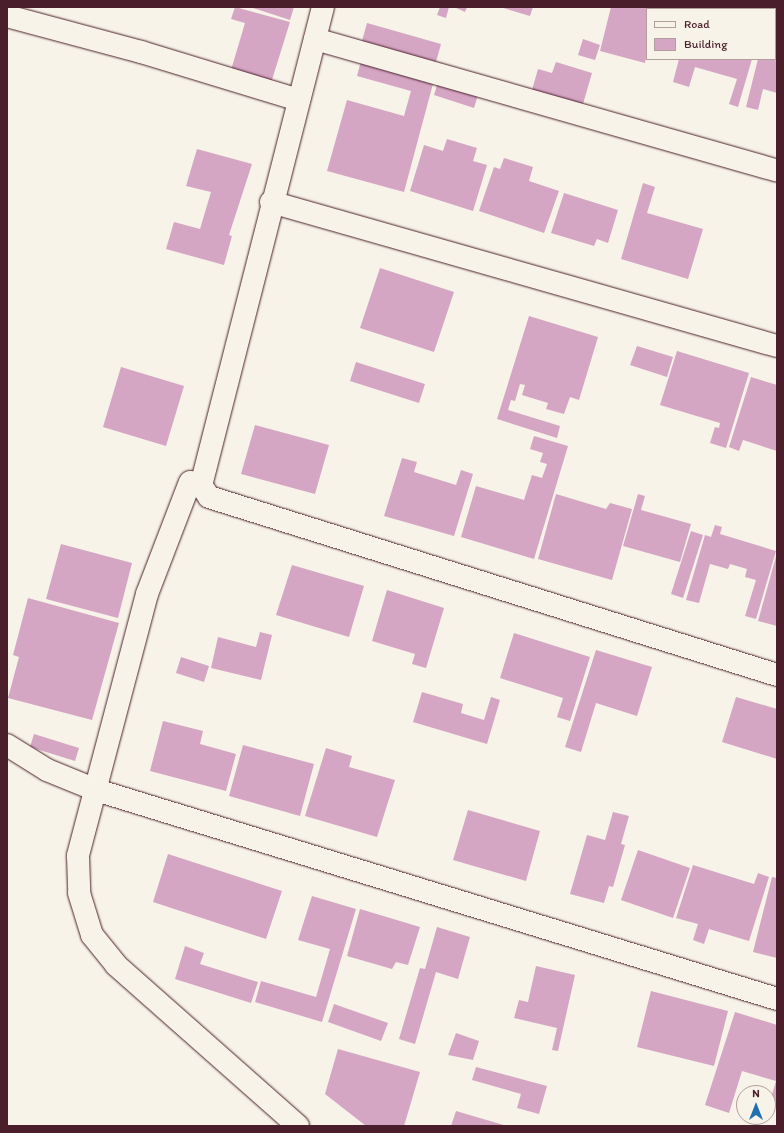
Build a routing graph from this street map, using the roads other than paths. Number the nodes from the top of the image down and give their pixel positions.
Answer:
1 (323, 7) edge
2 (7, 16) edge
3 (315, 39) junction
4 (299, 100) junction
5 (777, 171) edge
6 (271, 202) junction
7 (777, 346) edge
8 (201, 485) junction
9 (777, 675) edge
10 (7, 745) edge
11 (96, 790) junction
12 (777, 999) edge
13 (298, 1126) edge

1 - 3 street
2 - 4 street
3 - 4 street
3 - 5 street
4 - 6 street
6 - 7 street
6 - 8 street
8 - 9 street
8 - 11 street
10 - 11 street
11 - 12 street
11 - 13 street

